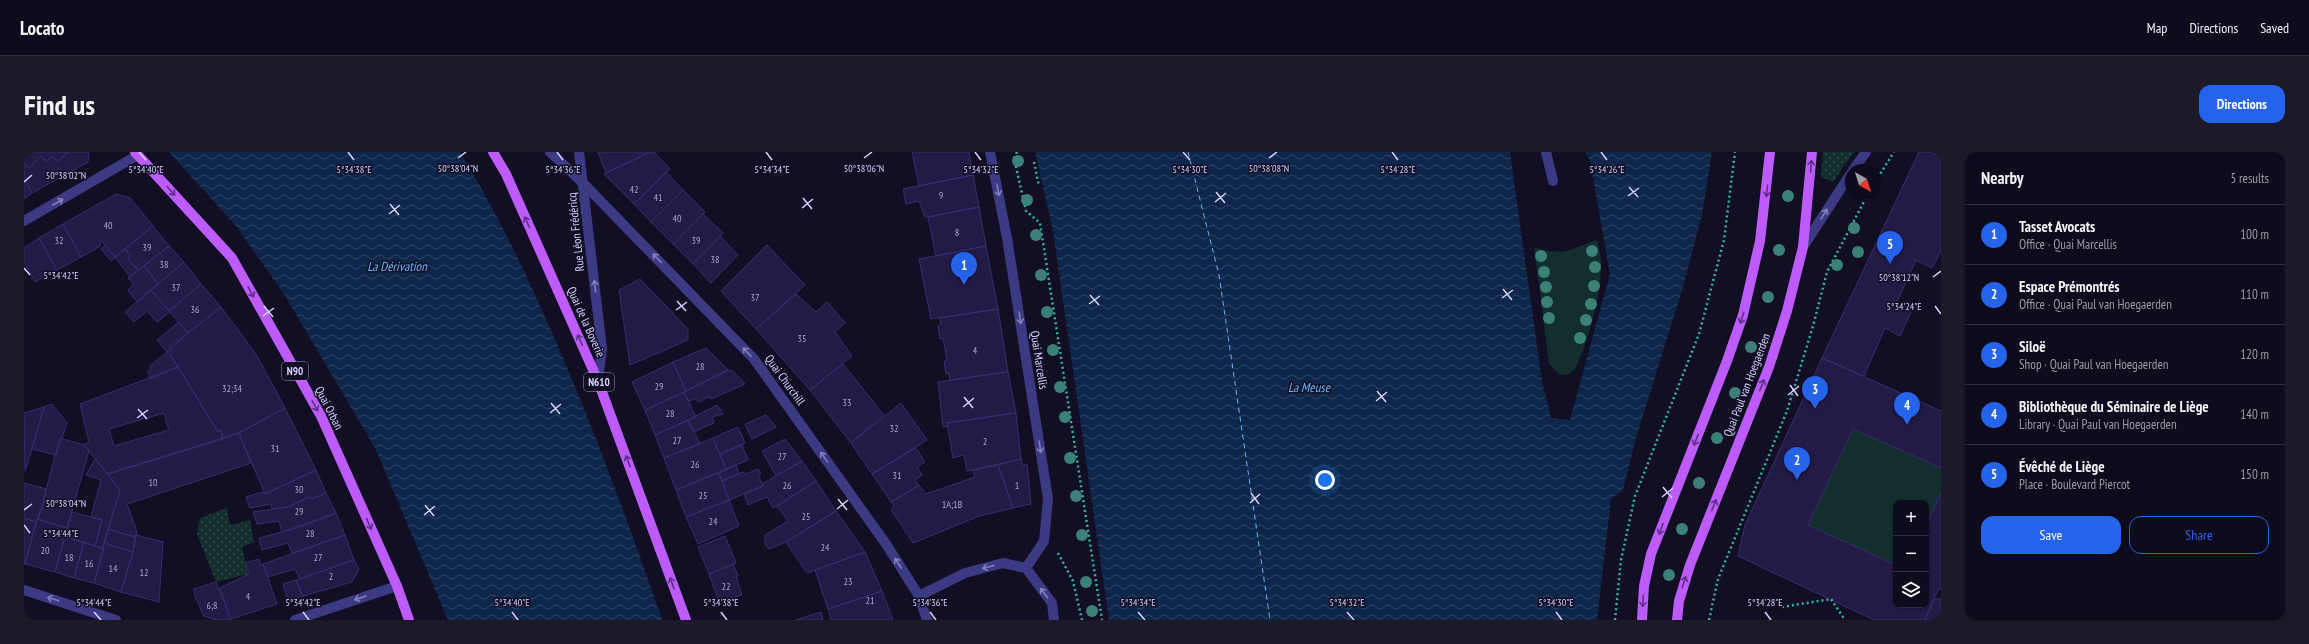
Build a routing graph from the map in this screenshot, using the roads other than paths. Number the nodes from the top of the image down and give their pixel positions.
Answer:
1 (492, 152) edge
2 (550, 152) edge
3 (579, 152) edge
4 (990, 152) edge
5 (1546, 152) edge
6 (1770, 152) edge
7 (1812, 152) edge
8 (1866, 152) edge
9 (137, 154) edge
10 (1857, 164) edge
11 (1553, 181) dead end
12 (1845, 182) edge
13 (584, 183) junction
14 (24, 222) edge
15 (1803, 246) junction
16 (598, 380) junction
17 (1026, 568) junction
18 (397, 586) junction
19 (24, 590) edge
20 (919, 596) junction
21 (116, 620) edge
22 (295, 620) edge
23 (408, 620) edge
24 (686, 620) edge
25 (927, 620) edge
26 (1054, 620) edge
27 (1642, 620) edge
28 (1677, 620) edge

16 -> 1 main road, Quai de la Boverie / N610
2 - 13 street
3 - 13 street, Rue Léon Frédéricq
4 -> 17 street, Quai Marcellis
5 - 11 street
6 -> 27 main road
15 -> 7 main road, Quai Paul van Hoegaerden
8 - 10 street
14 -> 9 street
9 -> 18 main road, Quai Orban / N90
15 -> 12 street
16 -> 13 street, Rue Léon Frédéricq
20 -> 13 street, Quai Churchill
28 -> 15 main road, Quai Paul van Hoegaerden
24 -> 16 main road, Quai de la Boverie / N610
17 -> 20 street
26 -> 17 street
18 -> 22 street
18 - 23 main road, Quai Orban / N90
21 -> 19 street
20 - 25 street, Quai Churchill

